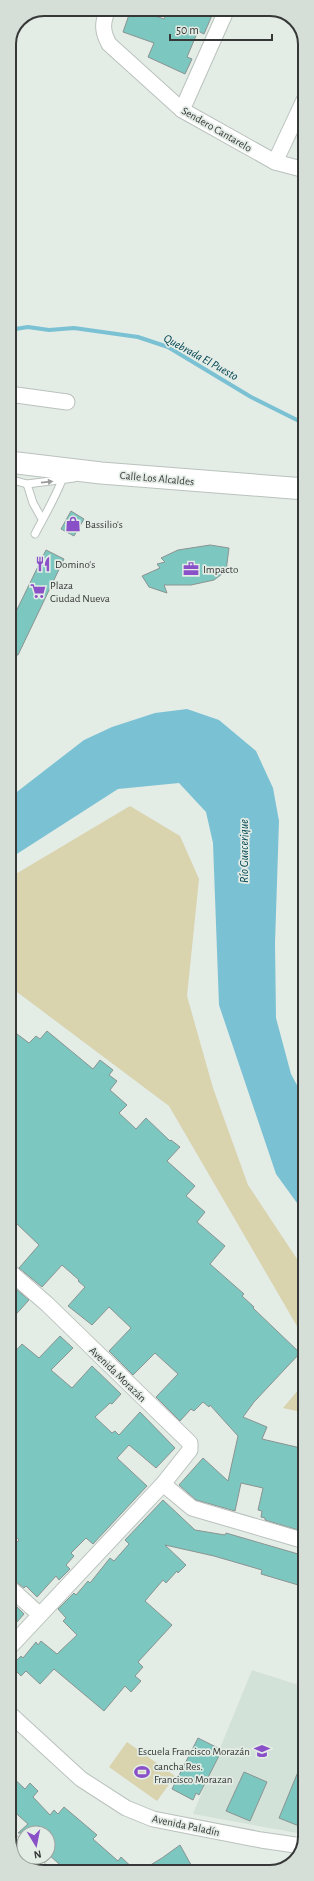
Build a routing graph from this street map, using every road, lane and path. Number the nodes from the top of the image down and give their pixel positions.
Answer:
1 (106, 16) edge
2 (224, 16) edge
3 (182, 110) junction
4 (298, 113) edge
5 (275, 162) junction
6 (298, 168) edge
7 (16, 395) edge
8 (67, 402) dead end
9 (16, 463) edge
10 (101, 473) junction
11 (62, 480) junction
12 (16, 481) edge
13 (27, 484) junction
14 (298, 488) edge
15 (42, 519) junction
16 (36, 534) dead end
17 (16, 1277) edge
18 (163, 1484) junction
19 (298, 1539) edge
20 (16, 1593) edge
21 (39, 1614) junction
22 (16, 1640) edge
23 (16, 1719) edge
24 (296, 1845) edge

1 - 3 street, Sendero Cantarelo
2 - 3 street
3 - 5 street, Sendero Cantarelo
4 - 5 street
5 - 6 street, Sendero Cantarelo
7 - 8 street
9 - 10 main road, Calle Los Alcaldes
10 - 11 lane
10 - 14 main road, Calle Los Alcaldes
13 -> 11 lane
11 - 15 lane
12 - 13 lane
13 - 15 lane
15 - 16 lane
17 - 18 street, Avenida Morazán
18 - 19 street
18 - 21 street, Avenida Morazán
20 - 21 street
21 - 22 street
23 - 24 street, Avenida Paladín

